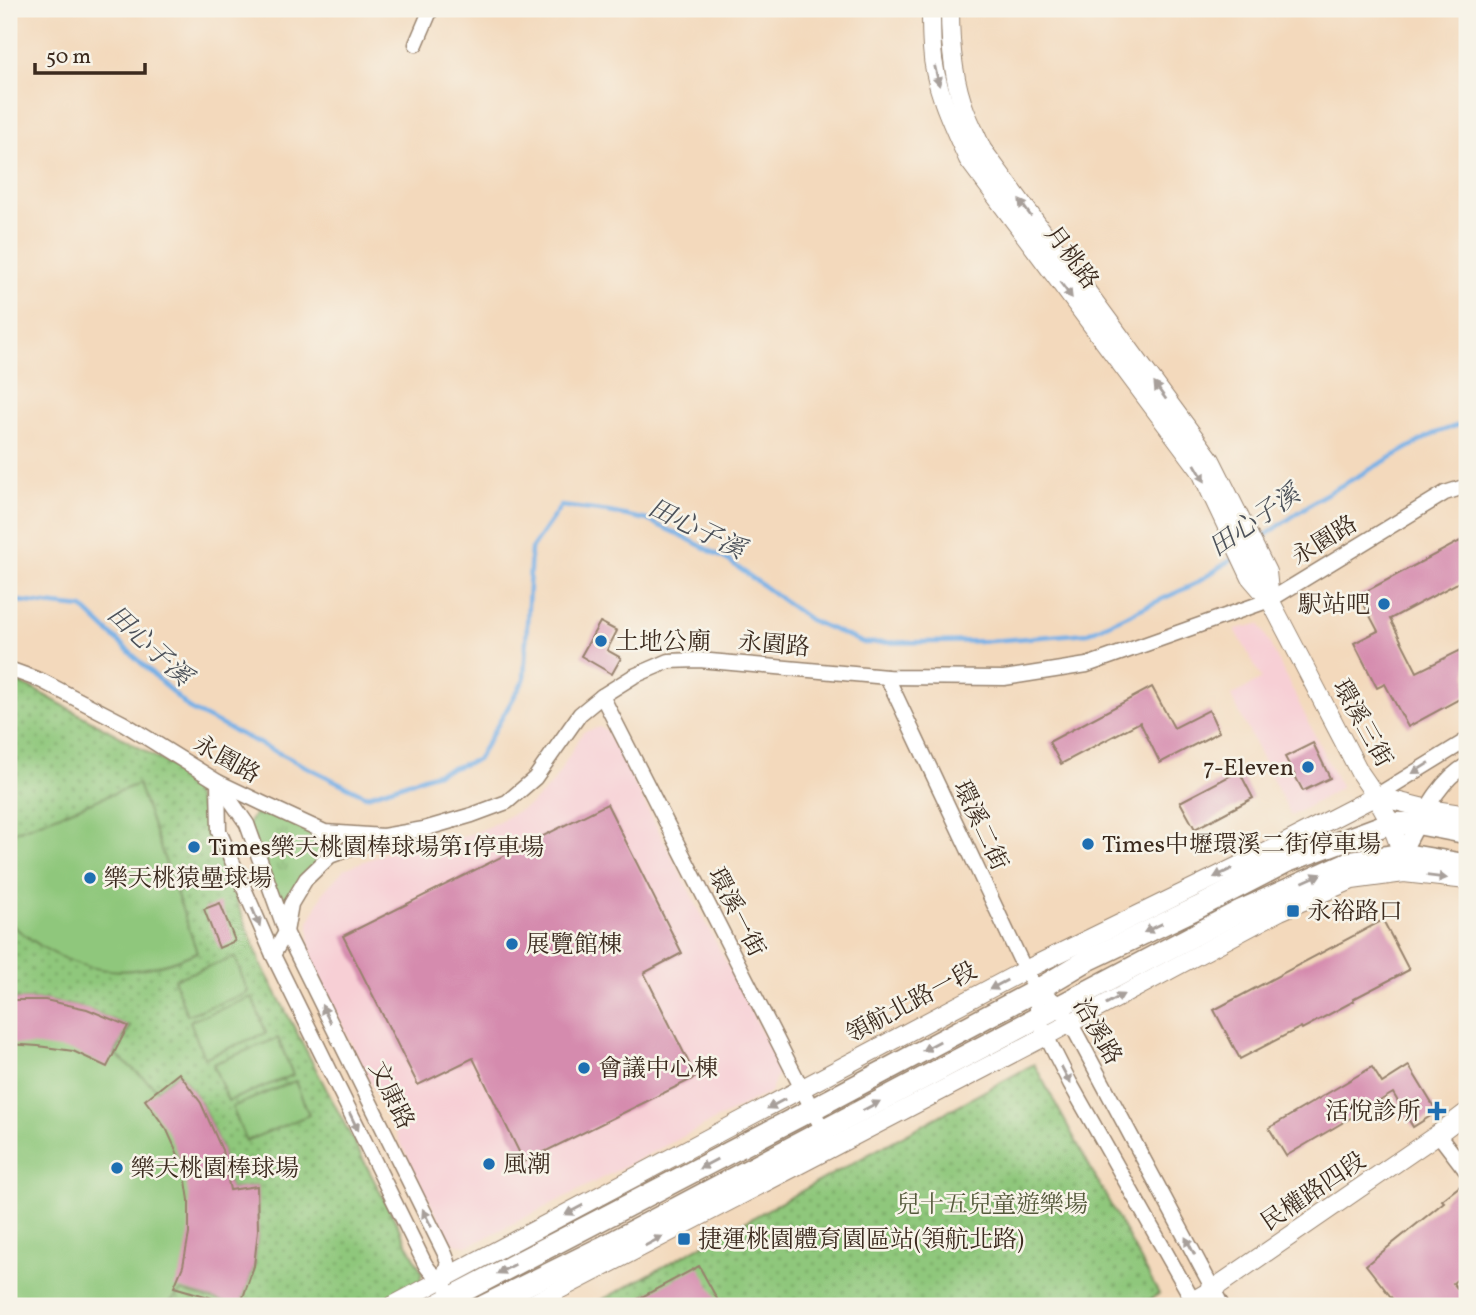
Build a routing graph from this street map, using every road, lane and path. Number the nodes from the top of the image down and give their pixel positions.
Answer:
1 (431, 9) edge
2 (931, 9) edge
3 (950, 9) edge
4 (416, 44) dead end
5 (1043, 245) junction
6 (1467, 486) edge
7 (1270, 600) junction
8 (9, 668) edge
9 (887, 677) junction
10 (602, 696) junction
11 (1467, 740) edge
12 (1467, 765) edge
13 (218, 782) junction
14 (1376, 796) junction
15 (1467, 815) edge
16 (1424, 816) junction
17 (1390, 823) junction
18 (1467, 833) edge
19 (383, 836) junction
20 (1403, 863) junction
21 (1467, 864) edge
22 (1467, 880) edge
23 (286, 932) junction
24 (273, 955) junction
25 (1024, 970) junction
26 (1037, 990) junction
27 (1066, 1014) junction
28 (1041, 1027) junction
29 (802, 1090) junction
30 (811, 1110) junction
31 (1467, 1112) edge
32 (1438, 1134) junction
33 (827, 1140) junction
34 (1467, 1172) edge
35 (1213, 1289) junction
36 (446, 1297) edge
37 (1191, 1304) edge
38 (392, 1306) edge
39 (484, 1306) edge
40 (528, 1306) edge
41 (1222, 1306) edge

1 - 4 street
2 -> 5 street, 月桃路
5 -> 3 street, 月桃路
5 - 7 street, 月桃路
6 - 7 street, 永園路
7 - 9 street, 永園路
7 - 14 street, 環溪三街
8 - 13 street, 永園路
9 - 10 street, 永園路
9 - 25 street, 環溪二街
10 - 19 street, 永園路
10 - 29 street, 環溪一街
11 -> 14 street
12 - 16 street
13 - 19 street, 永園路
13 - 23 street, 文康路
13 -> 24 street, 文康路
14 - 16 street, 領航北路一段
14 - 17 street, 環溪三街
14 -> 25 street, 領航北路一段
15 - 16 street, 領航北路一段
16 - 17 main road, 領航北路一段
16 - 18 main road, 領航北路一段
16 - 20 street
17 - 20 street, 環溪三街
17 -> 26 main road, 領航北路一段
19 - 23 street
20 - 21 main road
20 -> 22 street
27 -> 20 main road
23 - 24 street
36 -> 23 street, 文康路
24 -> 36 street, 文康路
25 - 26 street, 環溪二街
25 -> 29 street, 領航北路一段
26 - 27 street, 洽溪路
26 - 28 street, 洽溪路
26 -> 30 main road, 領航北路一段
27 - 28 main road
35 -> 27 street, 洽溪路
33 -> 28 main road
28 -> 37 street, 洽溪路
29 - 30 street, 環溪一街
29 -> 36 street, 領航北路一段
30 - 33 street, 環溪一街
30 -> 36 main road, 領航北路一段
31 - 32 street, 民權路四段
32 - 34 street
32 - 35 street, 民權路四段
33 - 39 main road
40 -> 33 street
35 - 37 street, 民權路四段
35 - 41 street, 洽溪路
36 - 38 street, 領航北路一段

